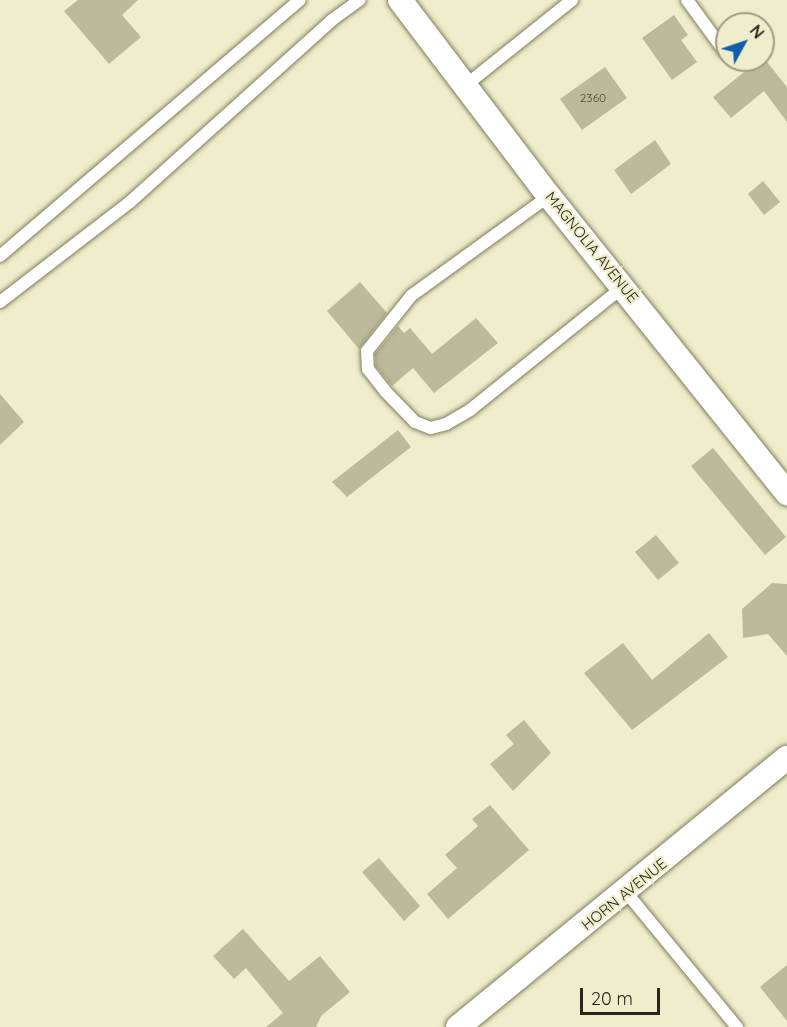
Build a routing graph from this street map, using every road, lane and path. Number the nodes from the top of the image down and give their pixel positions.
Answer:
1 (300, 0) edge
2 (360, 0) edge
3 (400, 0) edge
4 (572, 0) edge
5 (687, 0) edge
6 (715, 38) edge
7 (466, 85) junction
8 (549, 196) junction
9 (0, 255) edge
10 (624, 286) junction
11 (0, 302) edge
12 (787, 493) edge
13 (787, 758) edge
14 (626, 892) junction
15 (458, 1027) edge
16 (737, 1027) edge

1 - 9 lane
2 - 11 lane
3 - 7 street, MAGNOLIA AVENUE
4 - 7 lane
5 - 6 lane
7 - 8 street, MAGNOLIA AVENUE
8 - 10 street, MAGNOLIA AVENUE
8 - 10 lane
10 - 12 street, MAGNOLIA AVENUE
13 - 14 street, HORN AVENUE
14 - 15 street, HORN AVENUE
14 - 16 lane

